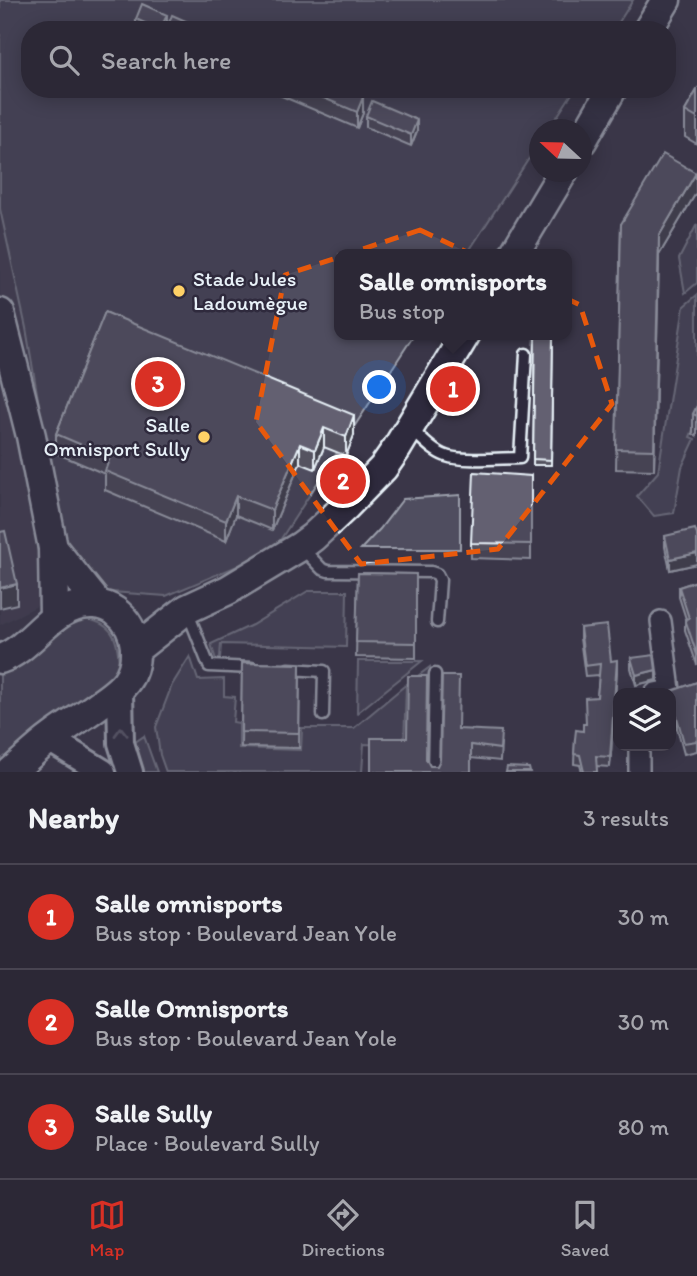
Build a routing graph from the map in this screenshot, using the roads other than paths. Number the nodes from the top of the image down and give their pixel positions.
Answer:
1 (666, 0) edge
2 (653, 21) edge
3 (607, 98) edge
4 (592, 124) edge
5 (557, 182) edge
6 (517, 249) edge
7 (0, 313) edge
8 (463, 340) edge
9 (526, 354) dead end
10 (410, 427) junction
11 (301, 546) junction
12 (53, 548) junction
13 (109, 609) junction
14 (187, 609) junction
15 (54, 618) junction
16 (661, 621) dead end
17 (437, 622) dead end
18 (135, 650) junction
19 (0, 659) edge
20 (260, 668) edge
21 (273, 668) edge
22 (435, 674) dead end
23 (670, 688) edge
24 (120, 690) junction
25 (323, 715) dead end
26 (50, 739) junction
27 (639, 751) edge
28 (11, 772) edge
29 (103, 772) edge
30 (130, 772) edge
31 (433, 772) edge
32 (639, 772) edge

1 - 2 main road
3 - 4 main road
5 - 6 main road
7 - 12 main road
8 - 10 main road
9 - 10 lane
10 - 11 main road
11 - 14 main road
11 - 17 lane
12 - 13 main road
12 - 15 main road
13 - 14 main road
13 - 15 main road
13 - 18 main road
14 - 18 main road
14 - 20 lane
15 - 19 main road
16 - 23 street
18 - 24 main road
21 - 25 lane
22 - 31 lane
24 - 26 main road
30 -> 24 street
26 - 28 main road
26 - 29 street
27 - 32 street

